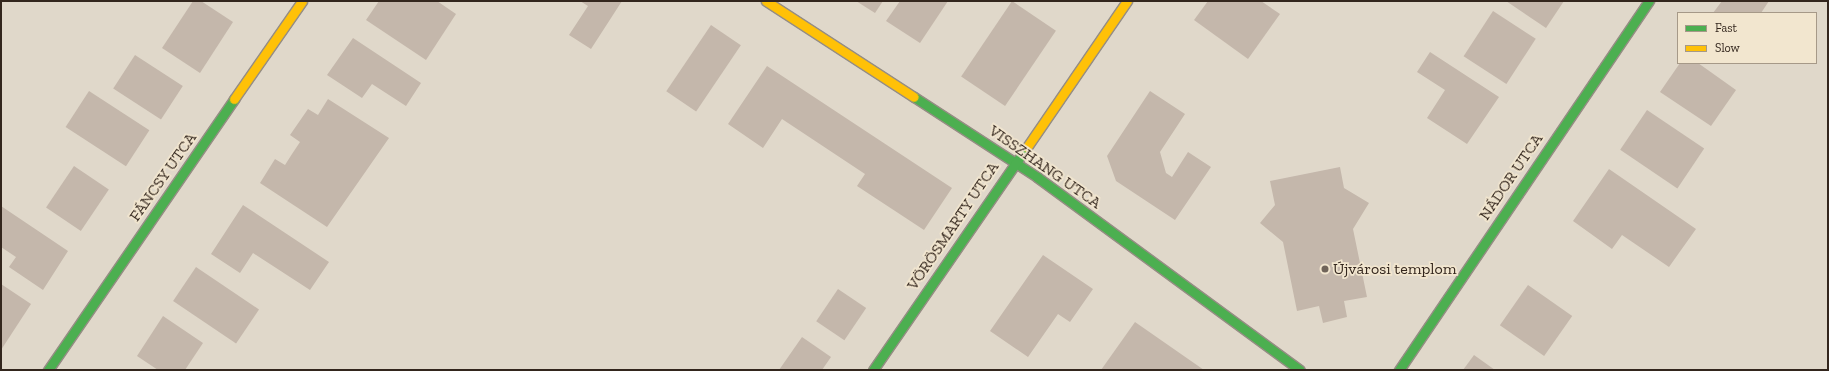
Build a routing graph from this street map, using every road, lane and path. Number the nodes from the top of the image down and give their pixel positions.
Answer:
1 (302, 1) edge
2 (766, 1) edge
3 (1128, 1) edge
4 (1649, 1) edge
5 (1014, 162) junction
6 (48, 370) edge
7 (873, 370) edge
8 (1300, 370) edge
9 (1399, 370) edge

1 - 6 street, FÁNCSY UTCA
2 - 5 street, VISSZHANG UTCA
3 - 5 street, VÖRÖSMARTY UTCA
4 - 9 street, NÁDOR UTCA
5 - 7 street, VÖRÖSMARTY UTCA
5 - 8 street, VISSZHANG UTCA

